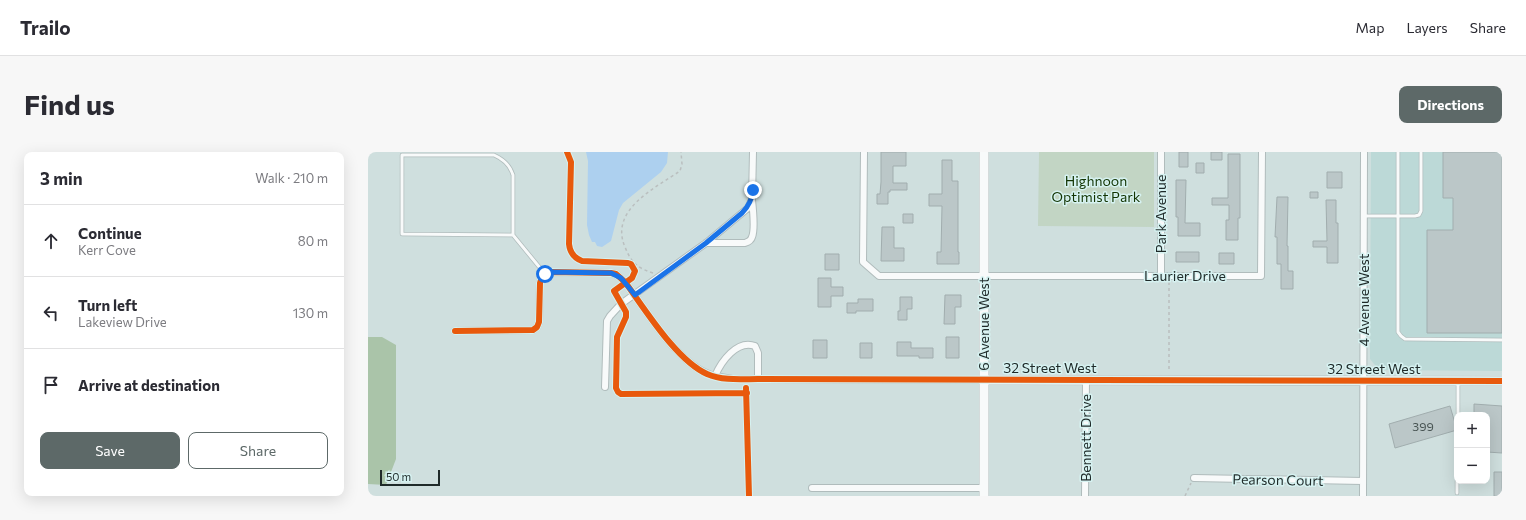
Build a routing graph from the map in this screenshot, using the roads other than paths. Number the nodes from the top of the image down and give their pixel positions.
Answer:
1 (753, 152) edge
2 (864, 152) edge
3 (984, 152) edge
4 (1161, 152) edge
5 (1262, 152) edge
6 (1364, 152) edge
7 (1398, 152) edge
8 (1421, 152) edge
9 (752, 199) junction
10 (1364, 216) junction
11 (1399, 216) junction
12 (513, 235) junction
13 (706, 243) junction
14 (545, 274) junction
15 (984, 275) junction
16 (1160, 276) junction
17 (635, 295) junction
18 (456, 331) dead end
19 (1502, 340) edge
20 (715, 376) junction
21 (758, 379) junction
22 (984, 380) junction
23 (1086, 380) junction
24 (1364, 381) junction
25 (1458, 381) junction
26 (1502, 381) edge
27 (605, 387) dead end
28 (1458, 412) edge
29 (1194, 478) road end
30 (1363, 481) junction
31 (1457, 484) edge
32 (812, 488) dead end
33 (984, 492) edge
34 (1457, 493) dead end
35 (1086, 496) edge
36 (1363, 496) edge

1 - 9 street
2 - 15 street, Laurier Drive
3 - 15 street, 6 Avenue West
4 - 16 street, Park Avenue
5 - 16 street, Laurier Drive
6 - 10 street, 4 Avenue West
7 - 11 lane
8 - 11 lane
9 - 13 street
9 - 13 street
10 - 11 lane
10 - 24 street, 4 Avenue West
11 - 19 lane
12 - 12 lane
12 - 14 lane
13 - 17 street
14 - 17 street, 32 Street West
14 - 18 street
15 - 16 street, Laurier Drive
15 - 22 street, 6 Avenue West
17 - 20 street, 32 Street West
17 - 27 street
20 - 21 street, 32 Street West
20 - 21 street
21 - 22 street, 32 Street West
22 - 23 street, 32 Street West
22 - 33 street, 6 Avenue West
23 - 24 street, 32 Street West
23 - 35 street, Bennett Drive
24 - 25 street, 32 Street West
24 - 30 street, 4 Avenue West
25 - 26 street, 32 Street West
25 - 28 lane
29 - 30 street, Pearson Court
30 - 36 street, 4 Avenue West
31 - 34 lane
32 - 33 street

